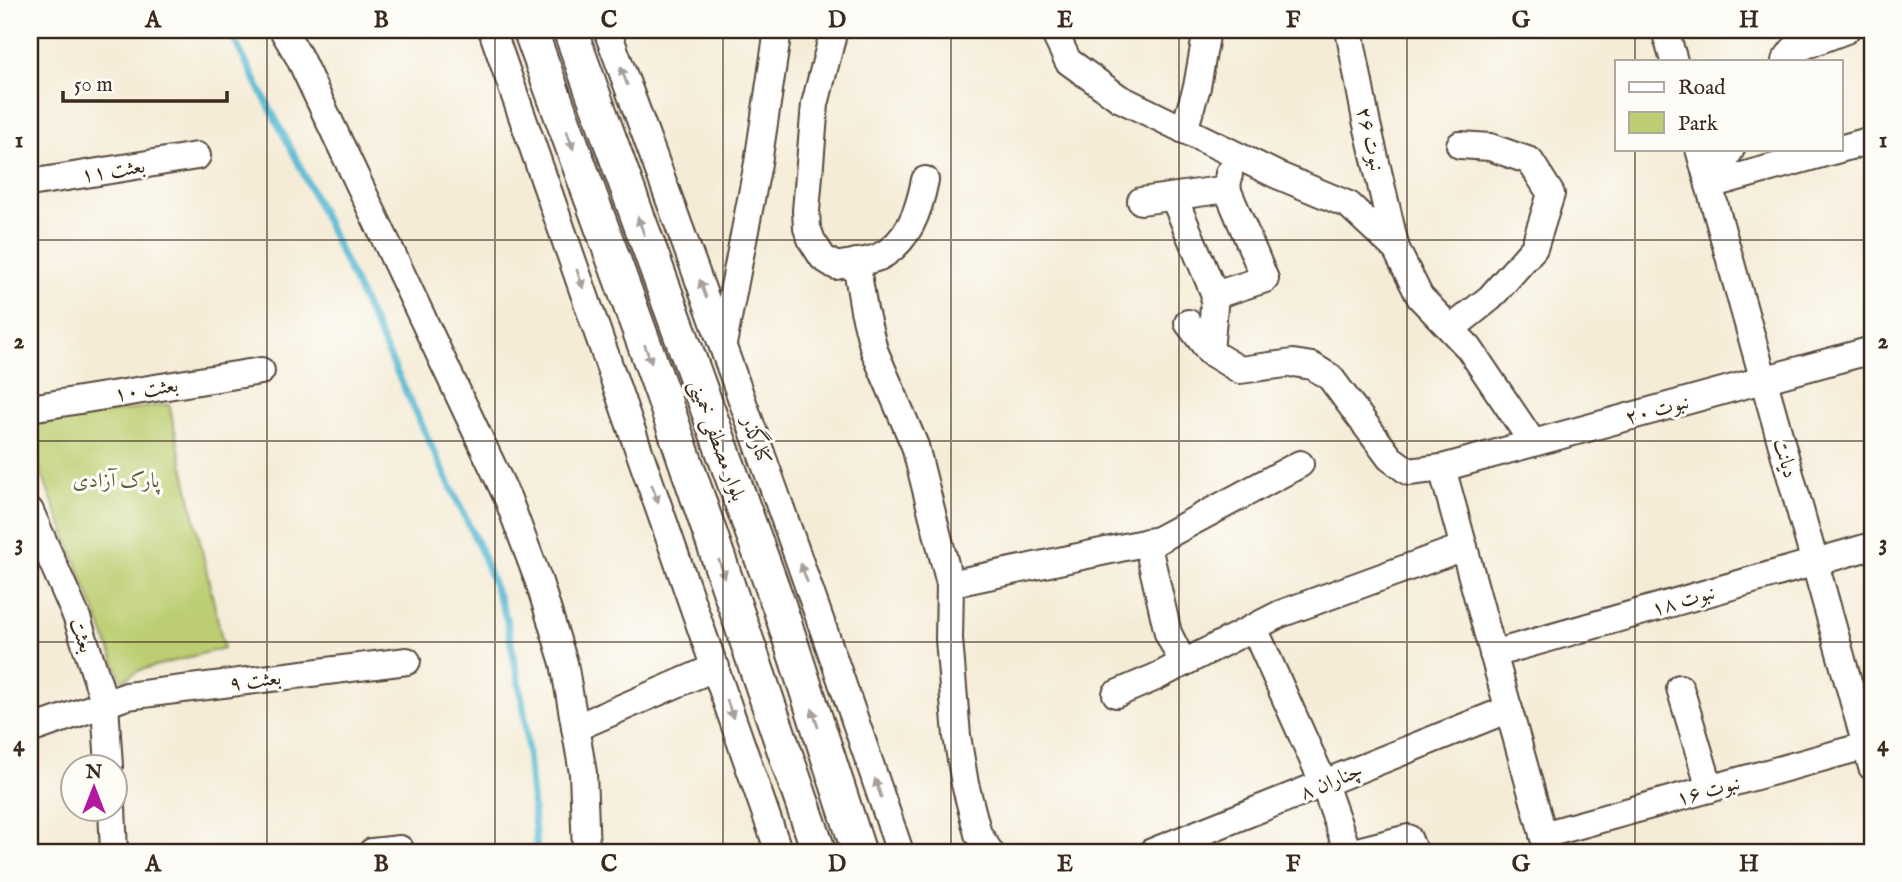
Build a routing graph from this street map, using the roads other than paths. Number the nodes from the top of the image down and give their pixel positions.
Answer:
1 (283, 30) edge
2 (492, 30) edge
3 (530, 30) edge
4 (570, 30) edge
5 (607, 30) edge
6 (778, 30) edge
7 (834, 30) edge
8 (1052, 30) edge
9 (1207, 30) edge
10 (1349, 30) edge
11 (1665, 30) edge
12 (1846, 30) edge
13 (1674, 60) edge
14 (1786, 60) edge
15 (1185, 131) junction
16 (1872, 140) edge
17 (1460, 145) dead end
18 (1842, 148) edge
19 (1699, 150) edge
20 (1730, 150) edge
21 (1836, 150) edge
22 (1233, 154) junction
23 (197, 156) dead end
24 (925, 180) dead end
25 (30, 183) edge
26 (1709, 185) junction
27 (1227, 189) junction
28 (1174, 198) junction
29 (1141, 201) dead end
30 (1396, 249) junction
31 (856, 262) junction
32 (1216, 295) junction
33 (1188, 323) dead end
34 (1451, 329) junction
35 (723, 344) junction
36 (1872, 350) edge
37 (1210, 352) junction
38 (261, 371) dead end
39 (1764, 380) junction
40 (30, 408) edge
41 (1533, 443) junction
42 (1300, 464) dead end
43 (1442, 468) junction
44 (30, 511) edge
45 (1147, 542) junction
46 (1872, 546) edge
47 (1464, 547) junction
48 (1815, 563) junction
49 (950, 583) junction
50 (1254, 628) junction
51 (1493, 654) junction
52 (407, 661) dead end
53 (1183, 663) junction
54 (716, 667) junction
55 (1680, 688) dead end
56 (1116, 694) dead end
57 (105, 704) junction
58 (1509, 709) junction
59 (575, 728) junction
60 (30, 730) edge
61 (108, 752) edge
62 (1870, 753) edge
63 (1324, 784) junction
64 (1710, 789) junction
65 (112, 822) edge
66 (1545, 844) edge
67 (400, 849) dead end
68 (114, 852) edge
69 (372, 852) edge
70 (586, 852) edge
71 (779, 852) edge
72 (819, 852) edge
73 (859, 852) edge
74 (900, 852) edge
75 (990, 852) edge
76 (1152, 852) edge
77 (1350, 852) edge
78 (1414, 852) edge

1 - 59 street
2 -> 54 street
3 -> 72 main road, بلوار مصطفی خمینی
73 -> 4 main road, بلوار مصطفی خمینی
35 -> 5 street, کنارگذر
6 - 35 street
7 - 31 street
8 - 15 street
9 - 15 street
10 - 30 street, نبوت ۲۶
11 - 13 street
12 - 14 street
15 - 22 street
16 - 18 street
17 - 34 street
19 - 26 street, دیانت
20 - 26 street
21 - 26 street
22 - 27 street
22 - 30 street
23 - 25 street, بعثت ۱۱
24 - 31 street
26 - 39 street, دیانت
27 - 28 street
27 - 32 street
28 - 29 street
28 - 32 street
30 - 34 street
31 - 49 street
32 - 37 street
33 - 37 street
34 - 41 street
74 -> 35 street, کنارگذر
36 - 39 street, نبوت ۲۰
37 - 43 street, نبوت ۲۰
38 - 40 street, بعثت ۱۰
39 - 41 street, نبوت ۲۰
39 - 48 street, دیانت
41 - 43 street, نبوت ۲۰
42 - 45 street
43 - 47 street
44 - 57 street, بعثت
45 - 49 street
45 - 53 street
46 - 48 street, نبوت ۱۸
47 - 50 street
47 - 51 street
48 - 51 street, نبوت ۱۸
48 - 62 street, دیانت
49 - 75 street
50 - 53 street
50 - 63 street
51 - 58 street
52 - 57 street, بعثت ۹
53 - 56 street
54 - 59 street
54 -> 71 street
55 - 64 street
57 - 60 street, بعثت ۹
57 - 61 street, بعثت
58 - 63 street, چناران ۸
58 - 66 street
59 - 70 street
62 - 64 street, نبوت ۱۶
63 - 76 street, چناران ۸
63 - 77 street
64 - 66 street, نبوت ۱۶
65 - 68 street
67 - 69 street
77 - 78 street

